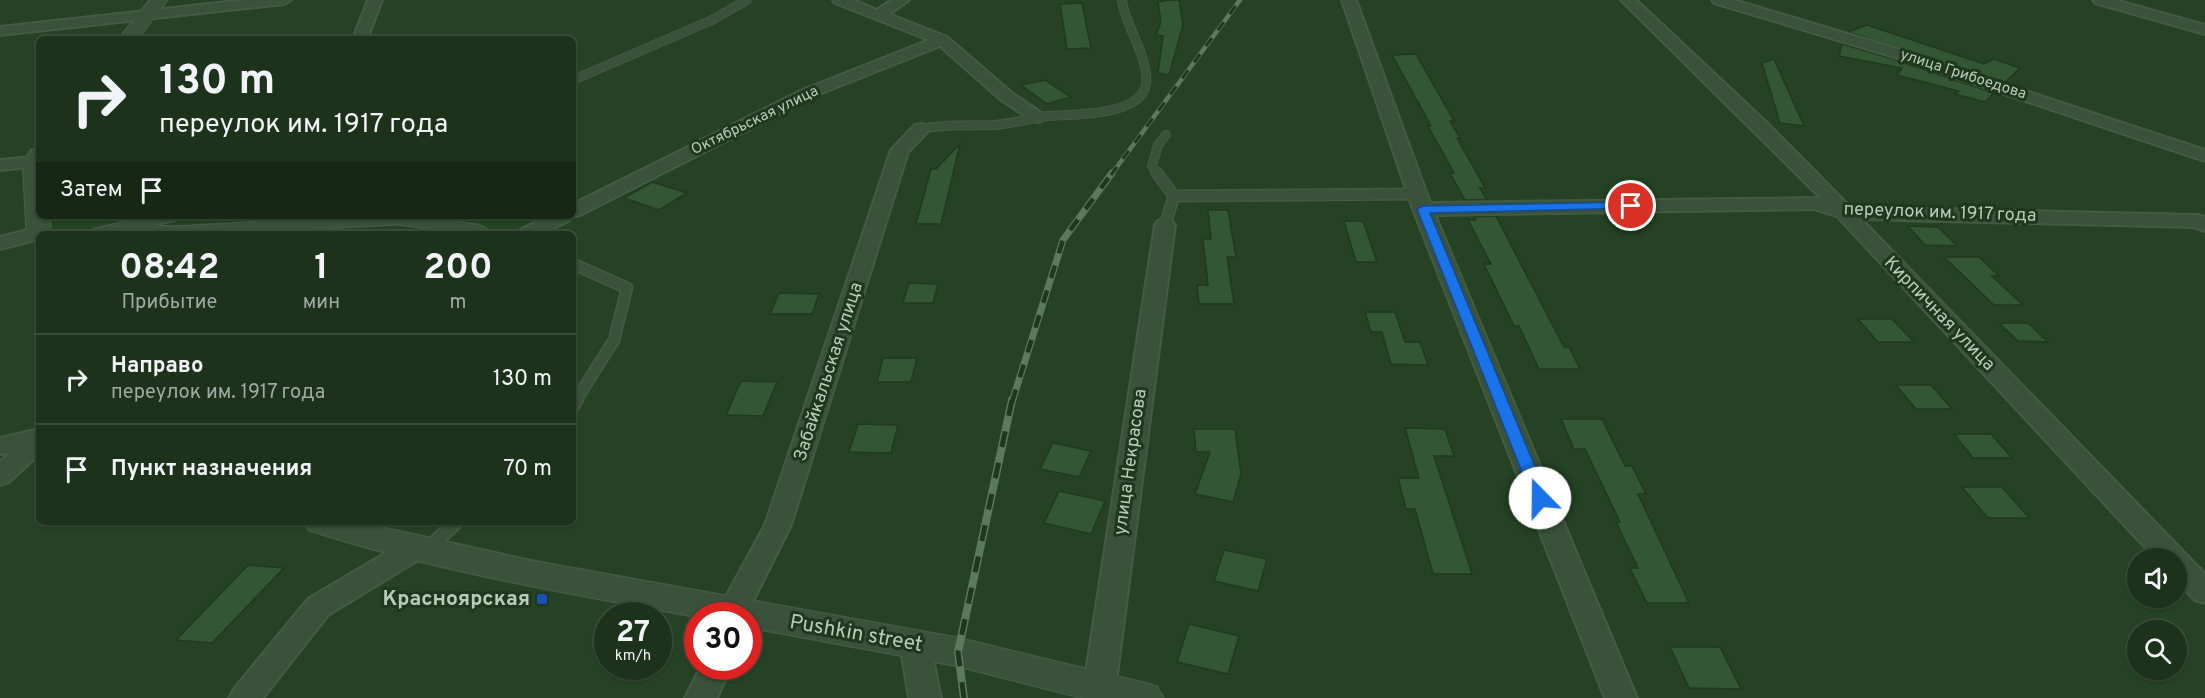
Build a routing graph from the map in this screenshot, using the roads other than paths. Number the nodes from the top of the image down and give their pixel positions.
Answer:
1 (159, 0) edge
2 (284, 0) edge
3 (375, 0) edge
4 (747, 0) edge
5 (840, 0) edge
6 (902, 0) edge
7 (1122, 0) edge
8 (1349, 0) edge
9 (1628, 0) edge
10 (1719, 0) edge
11 (2100, 0) edge
12 (879, 14) junction
13 (147, 15) junction
14 (2205, 30) edge
15 (0, 31) edge
16 (131, 36) edge
17 (361, 36) edge
18 (942, 40) junction
19 (576, 79) edge
20 (1039, 117) junction
21 (921, 129) joint
22 (1166, 135) dead end
23 (2203, 155) edge
24 (36, 158) edge
25 (0, 165) edge
26 (1174, 196) junction
27 (1420, 202) junction
28 (576, 210) edge
29 (1846, 213) junction
30 (159, 219) edge
31 (398, 219) edge
32 (398, 219) edge
33 (557, 219) edge
34 (1165, 225) joint
35 (2205, 225) edge
36 (120, 228) junction
37 (108, 231) edge
38 (159, 231) edge
39 (189, 231) edge
40 (479, 231) edge
41 (533, 231) edge
42 (36, 235) edge
43 (0, 243) edge
44 (576, 265) edge
45 (576, 400) edge
46 (36, 440) edge
47 (36, 442) edge
48 (0, 446) edge
49 (0, 476) edge
50 (329, 525) edge
51 (452, 525) edge
52 (2162, 548) edge
53 (421, 549) junction
54 (2187, 573) edge
55 (2205, 592) edge
56 (737, 602) edge
57 (684, 604) edge
58 (762, 618) edge
59 (915, 644) junction
60 (709, 680) edge
61 (1099, 692) edge
62 (244, 698) edge
63 (701, 698) edge
64 (925, 698) edge
65 (1144, 698) edge
66 (1621, 698) edge

1 - 13 street
2 - 13 street
3 - 17 street
4 - 19 lane
5 - 12 street
6 - 12 street
7 - 20 lane
8 - 27 street
9 - 29 street, Кирпичная улица
10 - 23 street, улица Грибоедова
11 - 14 street
12 - 18 street
13 - 15 street
13 - 16 street
18 - 20 street
18 - 28 street, Октябрьская улица
20 - 21 lane
21 - 56 street, Забайкальская улица
22 - 26 lane
24 - 25 street
26 - 27 lane
26 - 34 lane
27 - 29 street, переулок им. 1917 года
27 - 66 street
29 - 35 street, переулок им. 1917 года
29 - 52 street, Кирпичная улица
30 - 36 lane
31 - 39 lane
32 - 40 lane
33 - 41 street
34 - 61 street, улица Некрасова
36 - 37 lane
36 - 38 lane
42 - 43 street
44 - 45 lane
46 - 48 street
47 - 49 street
50 - 53 street, Pushkin street
51 - 53 lane
53 - 57 street, Pushkin street
53 - 62 street
54 - 55 street
58 - 59 street, Pushkin street
59 - 61 street, Pushkin street
59 - 64 street
60 - 63 street
61 - 65 street, Pushkin street

